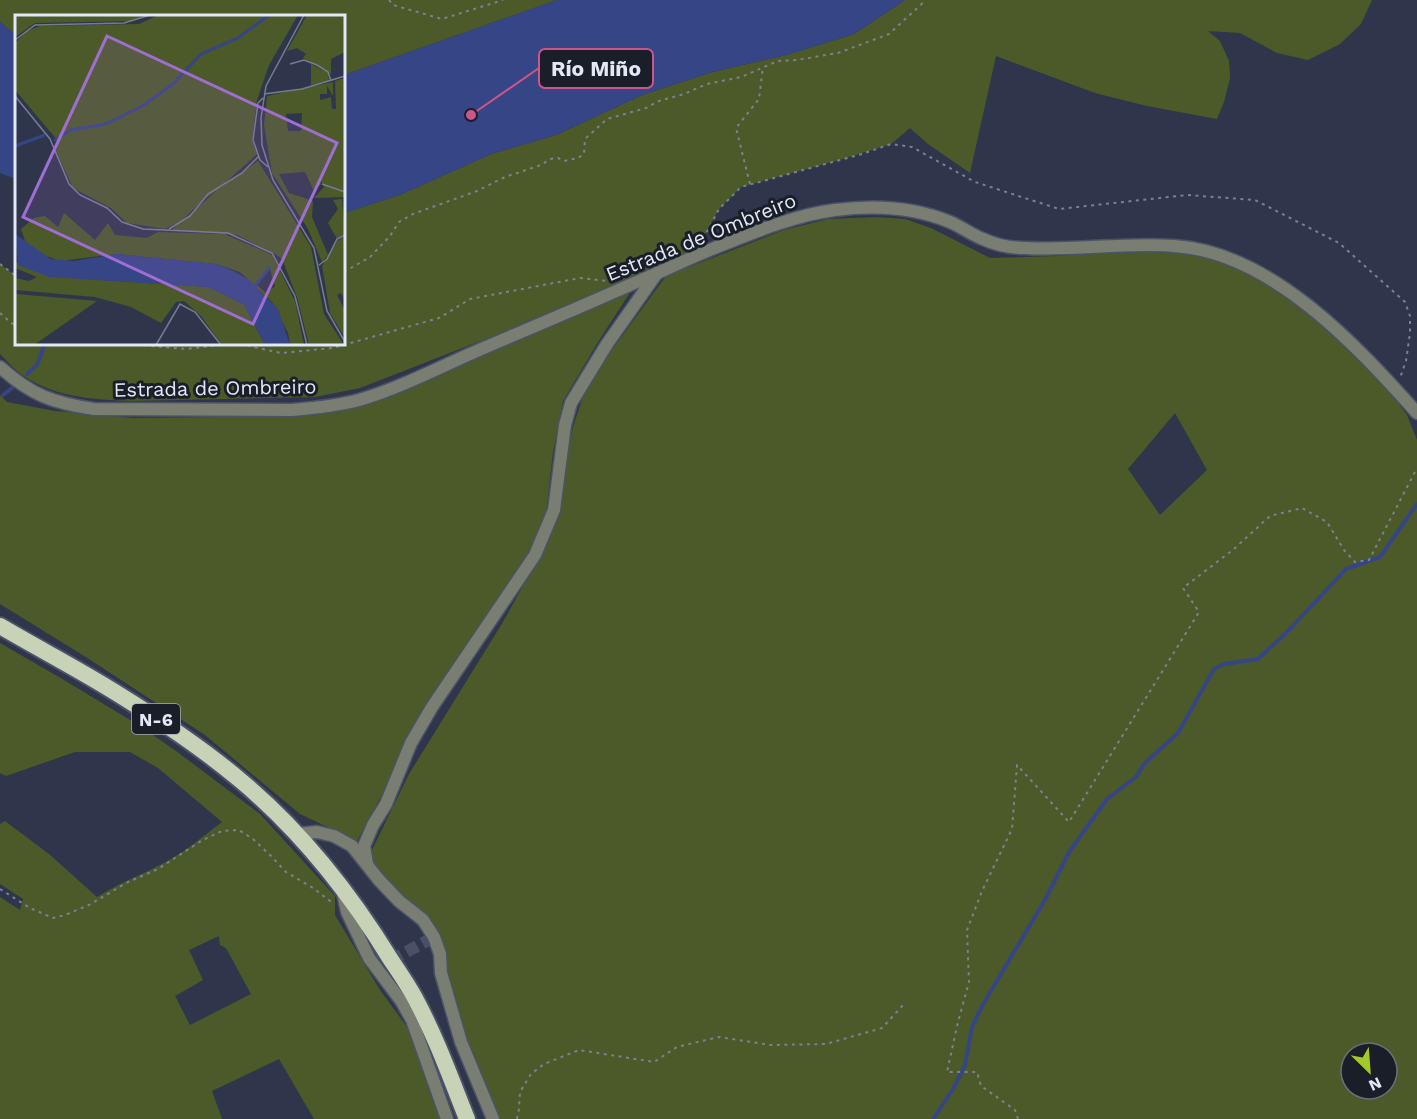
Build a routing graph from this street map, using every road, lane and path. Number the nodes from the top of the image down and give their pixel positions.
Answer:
1 (389, 0) edge
2 (503, 0) edge
3 (926, 0) edge
4 (763, 66) junction
5 (750, 184) dead end
6 (693, 257) junction
7 (0, 264) edge
8 (345, 271) edge
9 (657, 273) junction
10 (15, 275) edge
11 (610, 281) dead end
12 (0, 313) edge
13 (15, 325) edge
14 (150, 345) edge
15 (220, 345) edge
16 (244, 345) edge
17 (344, 345) edge
18 (345, 345) edge
19 (0, 367) edge
20 (1394, 388) junction
21 (1417, 413) edge
22 (1417, 468) edge
23 (0, 626) edge
24 (297, 834) junction
25 (367, 864) junction
26 (0, 888) edge
27 (342, 888) junction
28 (347, 912) junction
29 (905, 1003) dead end
30 (447, 1119) edge
31 (467, 1119) edge
32 (493, 1119) edge
33 (517, 1119) edge
34 (1018, 1119) edge

1 - 2 path
3 - 4 path
4 - 5 path
4 - 8 path
6 - 9 street, Estrada de Ombreiro
6 - 20 street, Estrada de Ombreiro
6 - 20 path
7 - 10 path
9 - 19 street, Estrada de Ombreiro
9 - 25 street
11 - 18 path
12 - 13 path
14 - 15 path
16 - 17 path
20 - 21 street, Estrada de Ombreiro
22 - 34 path
23 - 24 highway, N-6
24 - 25 street
24 - 27 highway, N-6
25 - 32 street
26 - 28 path
27 - 28 street
27 - 31 highway, N-6
28 - 30 street
29 - 33 path

